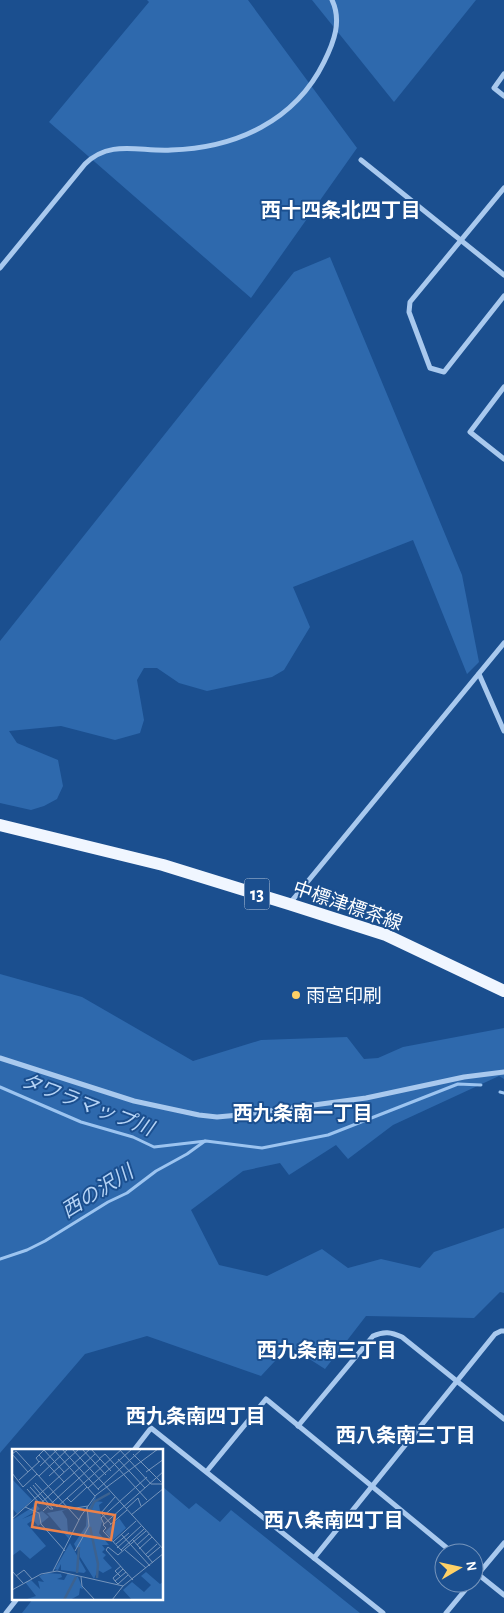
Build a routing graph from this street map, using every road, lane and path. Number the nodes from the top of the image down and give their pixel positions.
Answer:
1 (332, 0) edge
2 (504, 74) edge
3 (504, 96) edge
4 (361, 160) dead end
5 (504, 188) edge
6 (462, 240) junction
7 (0, 268) edge
8 (504, 275) edge
9 (504, 296) edge
10 (504, 388) edge
11 (504, 459) edge
12 (504, 643) edge
13 (479, 674) junction
14 (504, 730) edge
15 (0, 825) edge
16 (290, 904) junction
17 (504, 991) edge
18 (0, 1058) edge
19 (504, 1072) edge
20 (504, 1331) edge
21 (457, 1380) junction
22 (504, 1419) edge
23 (298, 1426) junction
24 (135, 1449) edge
25 (207, 1471) junction
26 (372, 1487) junction
27 (441, 1543) edge
28 (504, 1543) edge
29 (314, 1558) junction
30 (484, 1564) edge
31 (484, 1579) edge
32 (463, 1593) edge
33 (504, 1595) edge
34 (16, 1600) edge
35 (6, 1613) edge
36 (383, 1613) edge
37 (446, 1613) edge

1 - 7 street
2 - 3 street
4 - 6 street
5 - 6 street
6 - 8 street
6 - 9 street
10 - 11 street
12 - 13 street
13 - 14 street
13 - 16 street
15 - 16 main road, 中標津標茶線 / 13
16 - 17 main road, 中標津標茶線 / 13
18 - 19 street
20 - 21 street
21 - 22 street
21 - 23 street
21 - 26 street
23 - 25 street
23 - 26 street
24 - 25 street
25 - 29 street
26 - 27 street
26 - 29 street
28 - 30 street
29 - 36 street
31 - 33 street
32 - 37 street
34 - 35 street

